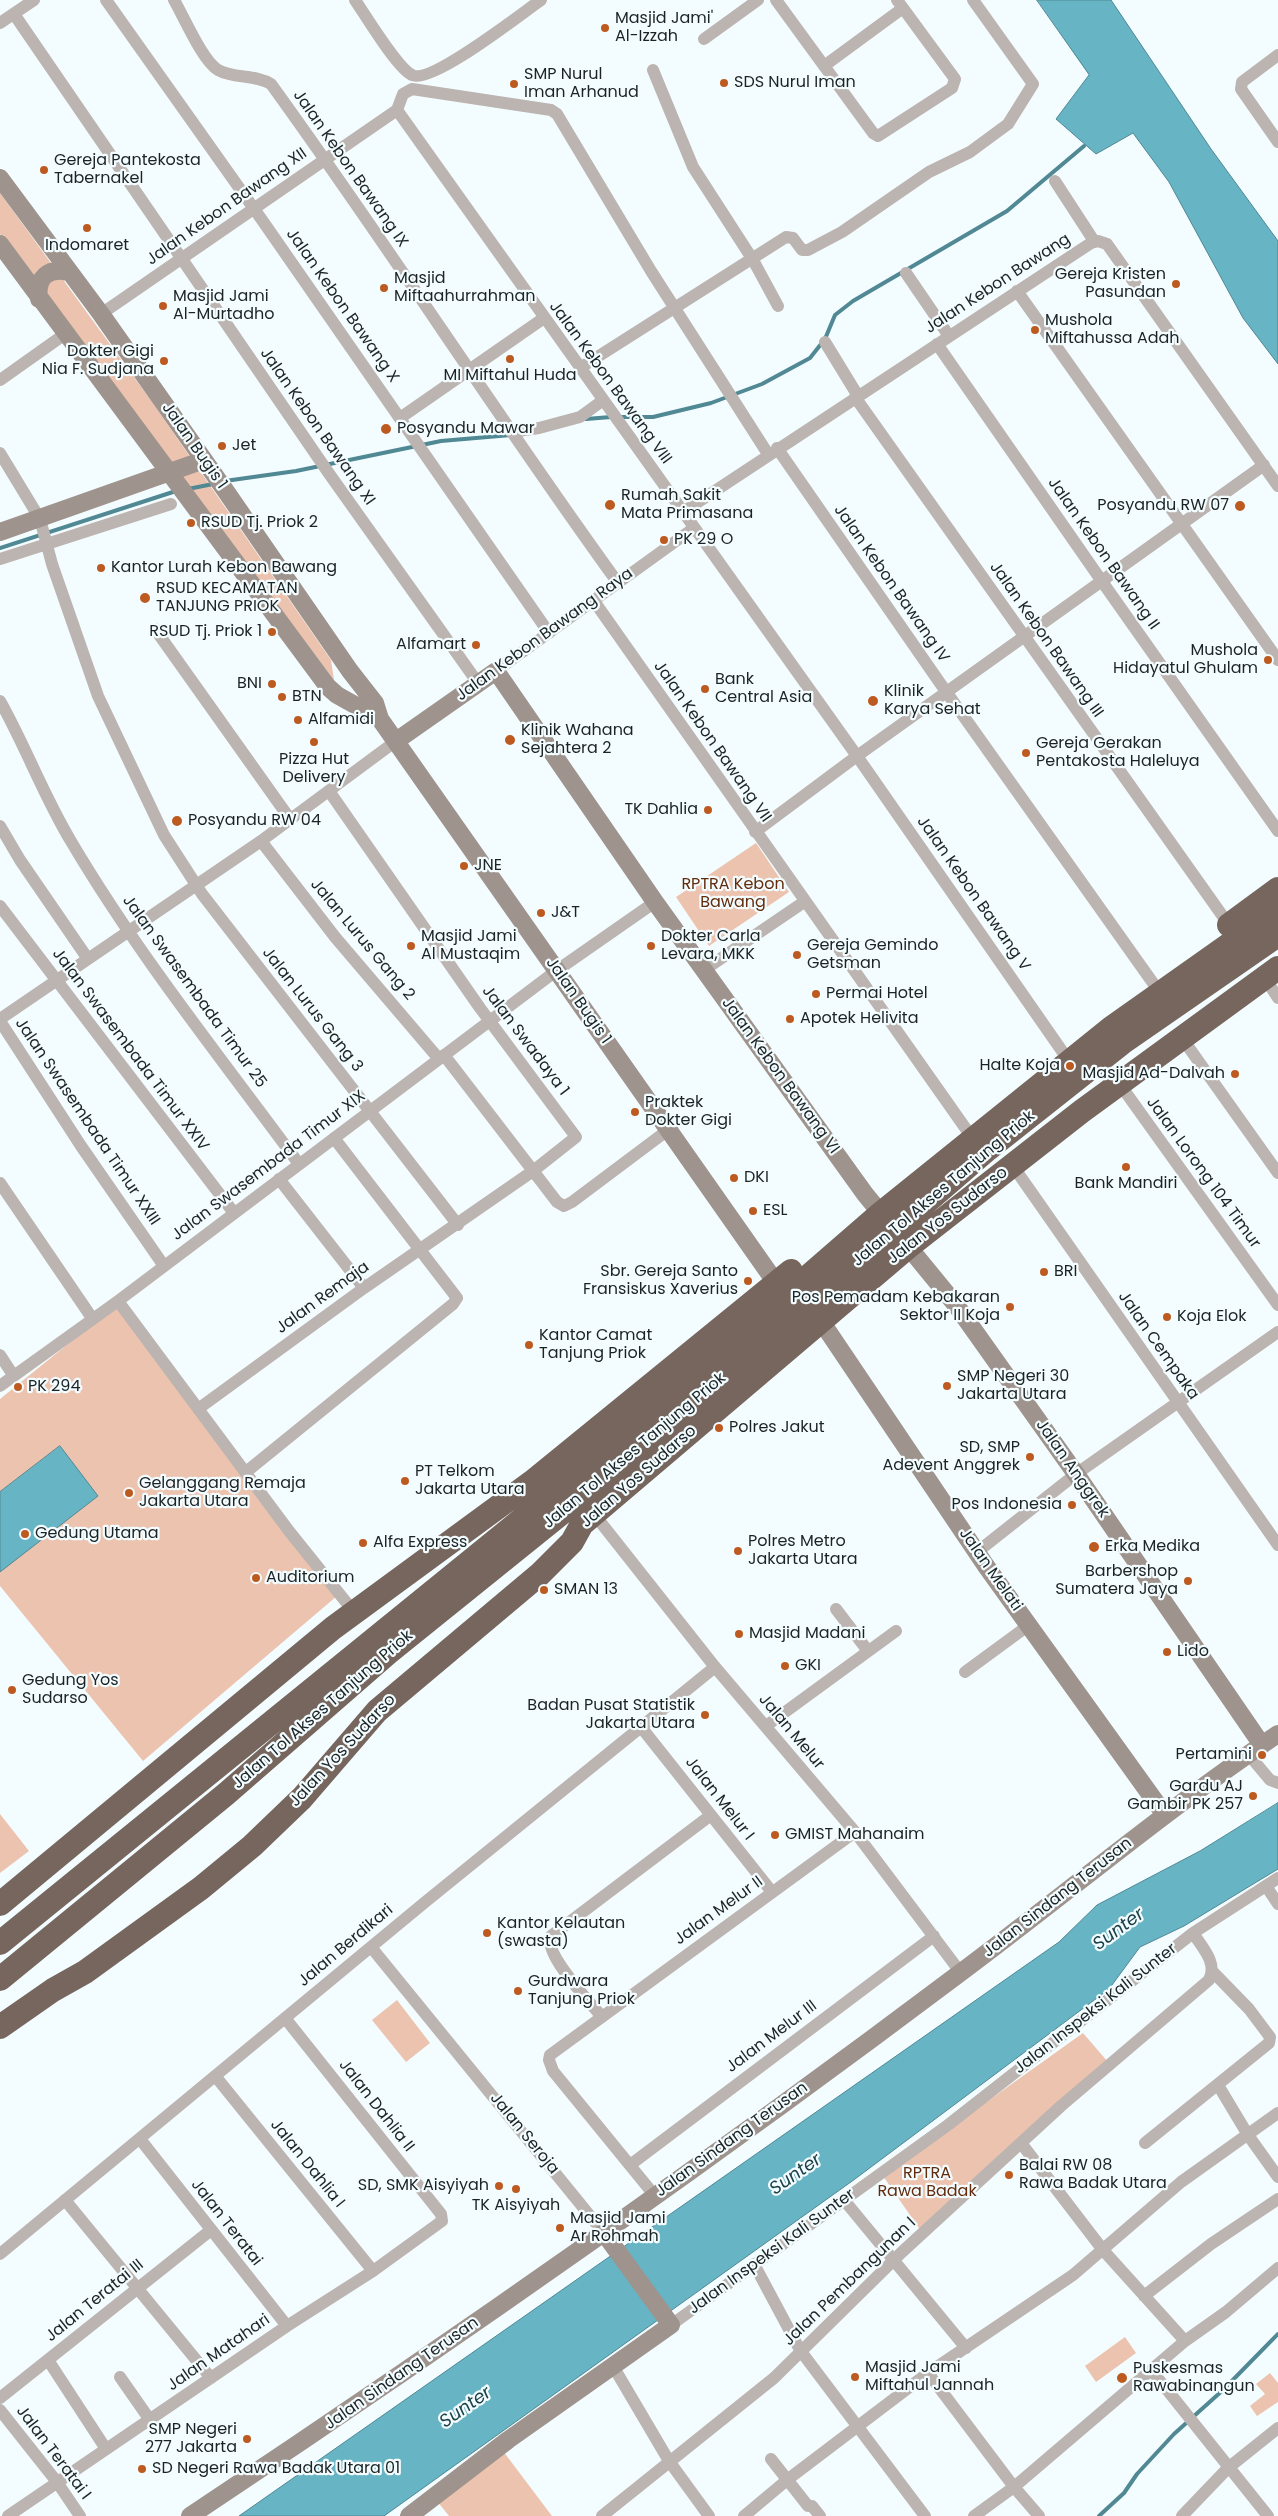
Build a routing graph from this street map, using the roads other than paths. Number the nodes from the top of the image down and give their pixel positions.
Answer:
1 (34, 0) edge
2 (106, 0) edge
3 (174, 0) edge
4 (354, 0) edge
5 (758, 0) edge
6 (776, 0) edge
7 (973, 0) edge
8 (533, 2) edge
9 (900, 4) edge
10 (14, 14) junction
11 (0, 23) edge
12 (704, 39) dead end
13 (1278, 55) edge
14 (824, 66) junction
15 (653, 70) dead end
16 (397, 110) junction
17 (1278, 142) edge
18 (325, 159) junction
19 (0, 178) edge
20 (1054, 181) dead end
21 (254, 208) junction
22 (1094, 241) junction
23 (0, 244) edge
24 (183, 259) junction
25 (753, 260) junction
26 (68, 272) junction
27 (906, 273) dead end
28 (1017, 291) junction
29 (39, 299) junction
30 (778, 306) dead end
31 (675, 307) junction
32 (101, 314) junction
33 (544, 318) junction
34 (65, 334) junction
35 (949, 336) junction
36 (825, 342) dead end
37 (937, 344) junction
38 (580, 368) junction
39 (471, 371) junction
40 (0, 380) edge
41 (856, 397) junction
42 (604, 404) junction
43 (400, 418) junction
44 (512, 432) junction
45 (772, 451) junction
46 (0, 453) edge
47 (206, 464) junction
48 (1264, 465) junction
49 (171, 476) junction
50 (1278, 486) edge
51 (171, 504) dead end
52 (683, 512) junction
53 (41, 521) junction
54 (1180, 523) junction
55 (694, 528) junction
56 (0, 532) edge
57 (46, 542) junction
58 (0, 559) edge
59 (1100, 580) junction
60 (618, 583) junction
61 (594, 601) junction
62 (155, 630) dead end
63 (548, 633) junction
64 (1025, 637) junction
65 (1278, 660) edge
66 (350, 671) junction
67 (496, 671) junction
68 (324, 682) junction
69 (478, 683) junction
70 (946, 692) junction
71 (0, 701) edge
72 (380, 719) junction
73 (396, 741) junction
74 (857, 756) junction
75 (329, 791) junction
76 (290, 819) junction
77 (0, 826) edge
78 (1278, 831) edge
79 (755, 832) junction
80 (261, 841) junction
81 (196, 886) junction
82 (1278, 889) edge
83 (655, 902) junction
84 (804, 902) junction
85 (0, 906) edge
86 (1278, 910) edge
87 (1229, 925) junction
88 (1278, 927) edge
89 (127, 931) junction
90 (1278, 935) edge
91 (88, 959) junction
92 (704, 970) junction
93 (556, 971) junction
94 (1271, 973) edge
95 (57, 981) junction
96 (1153, 983) junction
97 (1278, 998) edge
98 (0, 1020) edge
99 (490, 1021) junction
100 (1190, 1031) junction
101 (1062, 1051) junction
102 (442, 1057) junction
103 (1120, 1083) junction
104 (370, 1110) junction
105 (966, 1129) junction
106 (668, 1130) junction
107 (576, 1137) joint
108 (334, 1138) junction
109 (935, 1154) junction
110 (299, 1164) junction
111 (1013, 1166) junction
112 (533, 1171) junction
113 (1278, 1173) edge
114 (279, 1179) junction
115 (0, 1183) edge
116 (971, 1200) junction
117 (873, 1205) junction
118 (234, 1213) junction
119 (458, 1224) junction
120 (908, 1247) junction
121 (422, 1250) junction
122 (164, 1266) junction
123 (776, 1283) junction
124 (364, 1288) junction
125 (118, 1301) junction
126 (1278, 1305) edge
127 (92, 1318) junction
128 (822, 1321) junction
129 (1278, 1332) edge
130 (0, 1356) edge
131 (669, 1370) junction
132 (13, 1375) junction
133 (0, 1386) edge
134 (1177, 1402) junction
135 (625, 1406) junction
136 (198, 1409) junction
137 (705, 1419) junction
138 (661, 1457) junction
139 (246, 1472) junction
140 (1076, 1474) junction
141 (588, 1519) junction
142 (1278, 1545) edge
143 (977, 1552) junction
144 (836, 1609) dead end
145 (354, 1612) junction
146 (1029, 1625) junction
147 (896, 1631) dead end
148 (868, 1651) junction
149 (715, 1667) junction
150 (965, 1672) dead end
151 (766, 1726) junction
152 (641, 1727) junction
153 (1278, 1734) edge
154 (297, 1740) junction
155 (1255, 1750) junction
156 (1278, 1783) edge
157 (711, 1815) junction
158 (1165, 1815) junction
159 (855, 1832) junction
160 (1278, 1878) edge
161 (1266, 1886) junction
162 (772, 1892) junction
163 (0, 1904) edge
164 (1278, 1904) edge
165 (1194, 1933) junction
166 (934, 1936) junction
167 (0, 1943) edge
168 (371, 1947) junction
169 (1213, 1972) junction
170 (961, 1973) junction
171 (0, 1979) edge
172 (602, 2017) junction
173 (285, 2018) junction
174 (0, 2027) edge
175 (216, 2077) junction
176 (1218, 2085) junction
177 (1278, 2113) edge
178 (1248, 2135) junction
179 (140, 2139) junction
180 (1021, 2143) junction
181 (1145, 2143) dead end
182 (630, 2165) junction
183 (1278, 2177) edge
184 (655, 2196) junction
185 (1278, 2199) edge
186 (65, 2200) junction
187 (844, 2200) junction
188 (441, 2214) joint
189 (211, 2230) junction
190 (609, 2239) junction
191 (1102, 2250) junction
192 (0, 2254) edge
193 (894, 2260) junction
194 (754, 2264) junction
195 (1278, 2268) edge
196 (373, 2271) junction
197 (137, 2287) junction
198 (1144, 2296) junction
199 (668, 2321) junction
200 (287, 2326) junction
201 (1185, 2341) junction
202 (966, 2348) junction
203 (800, 2350) junction
204 (48, 2360) junction
205 (613, 2366) junction
206 (1152, 2371) junction
207 (928, 2374) junction
208 (120, 2377) dead end
209 (212, 2378) junction
210 (0, 2398) edge
211 (0, 2410) edge
212 (150, 2420) junction
213 (858, 2426) junction
214 (1278, 2428) edge
215 (106, 2449) junction
216 (771, 2459) dead end
217 (669, 2461) junction
218 (1228, 2468) junction
219 (788, 2480) junction
220 (57, 2482) junction
221 (1014, 2487) junction
222 (1278, 2512) edge
223 (8, 2516) edge
224 (80, 2516) edge
225 (190, 2516) edge
226 (409, 2516) edge
227 (602, 2516) edge
228 (709, 2516) edge
229 (744, 2516) edge
230 (820, 2516) edge
231 (925, 2516) edge
232 (974, 2516) edge
233 (1039, 2516) edge
234 (1182, 2516) edge
235 (1268, 2516) edge
236 (1272, 2516) edge

1 - 10 street
2 - 21 street, Jalan Kebon Bawang X
3 - 18 street, Jalan Kebon Bawang IX
4 - 8 street
5 - 12 street
6 - 14 street
7 - 25 street
9 - 14 street
9 - 14 street
10 - 11 street
10 - 24 street, Jalan Kebon Bawang XI
13 - 17 street
15 - 25 street
16 - 18 street, Jalan Kebon Bawang XII
16 - 31 street, Jalan Kebon Bawang IV
16 - 33 street, Jalan Kebon Bawang VIII
18 - 21 street, Jalan Kebon Bawang XII
18 - 39 street, Jalan Kebon Bawang IX
19 - 26 street, Jalan Bugis 1
20 - 22 street
21 - 24 street, Jalan Kebon Bawang XII
21 - 43 street, Jalan Kebon Bawang X
22 - 28 street, Jalan Kebon Bawang
22 - 48 street, Jalan Kebon Bawang
23 - 29 street, Jalan Bugis 1
24 - 32 street, Jalan Kebon Bawang XII
24 - 69 street, Jalan Kebon Bawang XI
25 - 30 street
25 - 31 street
26 - 29 street
26 - 32 street, Jalan Bugis 1
27 - 35 street
28 - 35 street, Jalan Kebon Bawang
28 - 54 street
29 - 34 street, Jalan Bugis 1
31 - 38 street
31 - 45 street, Jalan Kebon Bawang IV
32 - 47 street, Jalan Bugis 1
33 - 38 street, Jalan Kebon Bawang VIII
33 - 39 street
34 - 40 street
34 - 49 street, Jalan Bugis 1
35 - 37 street, Jalan Kebon Bawang
36 - 41 street, Jalan Kebon Bawang III
37 - 41 street, Jalan Kebon Bawang
37 - 59 street, Jalan Kebon Bawang II
38 - 42 street, Jalan Kebon Bawang VIII
39 - 43 street
39 - 44 street, Jalan Kebon Bawang IX
41 - 45 street, Jalan Kebon Bawang
41 - 64 street, Jalan Kebon Bawang III
42 - 44 street
42 - 52 street, Jalan Kebon Bawang VIII
43 - 63 street, Jalan Kebon Bawang X
44 - 60 street, Jalan Kebon Bawang IX
45 - 52 street, Jalan Kebon Bawang
45 - 70 street, Jalan Kebon Bawang IV
46 - 53 street, Jalan Lurus Gang 3
47 - 49 street
47 - 66 street, Jalan Bugis 1
48 - 50 street, Jalan Kebon Bawang
48 - 54 street
49 - 53 street
49 - 68 street, Jalan Bugis 1
51 - 57 street
52 - 55 street, Jalan Kebon Bawang VIII
53 - 56 street
53 - 57 street, Jalan Lurus Gang 3
54 - 59 street
54 - 65 street
55 - 60 street, Jalan Kebon Bawang Raya
55 - 74 street, Jalan Kebon Bawang V
57 - 58 street
57 - 81 street, Jalan Lurus Gang 3
59 - 64 street
59 - 78 street, Jalan Kebon Bawang II
60 - 61 street, Jalan Kebon Bawang Raya
61 - 63 street, Jalan Kebon Bawang Raya
61 - 79 street, Jalan Kebon Bawang VII
62 - 76 street
63 - 67 street, Jalan Kebon Bawang Raya
64 - 70 street
64 - 87 street, Jalan Kebon Bawang III
66 - 68 street
66 - 72 street, Jalan Bugis 1
67 - 69 street, Jalan Kebon Bawang Raya
67 - 83 street, Jalan Kebon Bawang VI
68 - 72 street, Jalan Bugis 1
69 - 73 street, Jalan Kebon Bawang Raya
70 - 74 street
70 - 96 street, Jalan Kebon Bawang IV
71 - 89 street, Jalan Swasembada Timur 25
72 - 73 street, Jalan Bugis 1
73 - 75 street
73 - 93 street, Jalan Bugis 1
74 - 79 street
74 - 101 street, Jalan Kebon Bawang V
75 - 76 street
75 - 99 street, Jalan Swadaya 1
76 - 80 street
77 - 91 street
79 - 84 street, Jalan Kebon Bawang VII
80 - 81 street
80 - 102 street, Jalan Lurus Gang 2
81 - 89 street
81 - 104 street, Jalan Lurus Gang 3
82 - 87 highway
83 - 92 street, Jalan Kebon Bawang VI
83 - 93 street
84 - 92 street
84 - 105 street, Jalan Kebon Bawang VII
85 - 95 street, Jalan Swasembada Timur XXIV
86 - 167 highway, Jalan Tol Akses Tanjung Priok
87 - 96 highway
88 - 100 highway
89 - 91 street
89 - 110 street, Jalan Swasembada Timur 25
90 - 154 highway, Jalan Tol Akses Tanjung Priok
91 - 95 street
92 - 117 street, Jalan Kebon Bawang VI
93 - 99 street, Jalan Swasembada Timur XIX
93 - 106 street, Jalan Bugis 1
94 - 97 street
94 - 100 highway, Jalan Yos Sudarso
95 - 98 street
95 - 118 street, Jalan Swasembada Timur XXIV
96 - 101 highway
98 - 122 street, Jalan Swasembada Timur XXIII
99 - 102 street, Jalan Swasembada Timur XIX
99 - 107 street, Jalan Swadaya 1
100 - 103 highway, Jalan Yos Sudarso
100 - 113 street
101 - 105 highway
102 - 104 street, Jalan Swasembada Timur XIX
102 - 112 street, Jalan Lurus Gang 2
103 - 111 highway, Jalan Yos Sudarso
103 - 126 street, Jalan Lorong 104 Timur
104 - 108 street, Jalan Swasembada Timur XIX
104 - 119 street, Jalan Lurus Gang 3
105 - 109 highway
106 - 112 street, Jalan Lurus Gang 2
106 - 123 street, Jalan Bugis 1
107 - 112 street, Jalan Remaja
108 - 110 street, Jalan Swasembada Timur XIX
108 - 121 street
109 - 116 highway
109 - 117 highway
110 - 114 street, Jalan Swasembada Timur XIX
111 - 116 highway, Jalan Yos Sudarso
111 - 134 street, Jalan Cempaka
112 - 119 street, Jalan Remaja
114 - 118 street, Jalan Swasembada Timur XIX
114 - 124 street
115 - 127 street
116 - 120 highway, Jalan Yos Sudarso
117 - 120 street, Jalan Kebon Bawang VI
117 - 123 highway
118 - 122 street, Jalan Swasembada Timur XIX
119 - 121 street, Jalan Remaja
120 - 128 highway, Jalan Yos Sudarso
120 - 140 street, Jalan Anggrek
121 - 124 street, Jalan Remaja
121 - 139 street
122 - 125 street, Jalan Swasembada Timur XIX
123 - 131 highway
124 - 136 street, Jalan Remaja
125 - 127 street, Jalan Swasembada Timur XIX
125 - 136 street
127 - 132 street, Jalan Swasembada Timur XIX
128 - 137 highway, Jalan Yos Sudarso
128 - 143 street, Jalan Melati
129 - 134 street
130 - 132 street
131 - 135 highway
131 - 137 highway
132 - 133 street, Jalan Swasembada Timur XIX
134 - 140 street
134 - 142 street, Jalan Cempaka
135 - 138 highway
135 - 145 highway
136 - 139 street
137 - 138 highway, Jalan Yos Sudarso
138 - 141 highway, Jalan Yos Sudarso
139 - 145 street
140 - 143 street
140 - 155 street, Jalan Anggrek
141 - 149 street, Jalan Melur
141 - 154 highway
141 - 174 highway, Jalan Yos Sudarso
143 - 146 street, Jalan Melati
144 - 148 street
145 - 163 highway
146 - 150 street
146 - 158 street, Jalan Melati
147 - 148 street
148 - 151 street
149 - 151 street, Jalan Melur
149 - 152 street, Jalan Berdikari
151 - 159 street, Jalan Melur
152 - 157 street, Jalan Melur I
152 - 168 street, Jalan Berdikari
153 - 155 street, Jalan Sindang Terusan
154 - 171 highway, Jalan Tol Akses Tanjung Priok
155 - 156 street
155 - 158 street, Jalan Sindang Terusan
157 - 162 street, Jalan Melur I
157 - 172 street
158 - 170 street, Jalan Sindang Terusan
159 - 162 street, Jalan Melur II
159 - 166 street, Jalan Melur
160 - 161 street, Jalan Inspeksi Kali Sunter
161 - 164 street
161 - 165 street, Jalan Inspeksi Kali Sunter
162 - 172 street, Jalan Melur II
165 - 169 street
165 - 187 street, Jalan Inspeksi Kali Sunter
166 - 170 street, Jalan Melur
166 - 182 street, Jalan Melur III
168 - 173 street, Jalan Berdikari
168 - 190 street, Jalan Seroja
169 - 176 street
169 - 180 street, Jalan Pembangunan I
170 - 184 street, Jalan Sindang Terusan
172 - 182 street, Jalan Melur II
173 - 175 street, Jalan Berdikari
173 - 188 street, Jalan Dahlia II
175 - 179 street, Jalan Berdikari
175 - 196 street, Jalan Dahlia I
176 - 178 street
176 - 181 street
177 - 178 street
178 - 183 street
178 - 191 street
179 - 186 street, Jalan Berdikari
179 - 189 street, Jalan Teratai
180 - 191 street
180 - 193 street, Jalan Pembangunan I
182 - 184 street, Jalan Melur II
184 - 190 street, Jalan Sindang Terusan
185 - 198 street
186 - 192 street, Jalan Berdikari
186 - 197 street
187 - 193 street
187 - 194 street, Jalan Inspeksi Kali Sunter
188 - 196 street, Jalan Matahari
189 - 197 street, Jalan Teratai III
189 - 200 street, Jalan Teratai
190 - 199 street, Jalan Seroja
190 - 225 street, Jalan Sindang Terusan
191 - 198 street
191 - 202 street
193 - 202 street
193 - 203 street, Jalan Pembangunan I
194 - 199 street, Jalan Inspeksi Kali Sunter
194 - 203 street
195 - 201 street
196 - 200 street, Jalan Matahari
197 - 204 street, Jalan Teratai III
197 - 209 street
198 - 201 street
199 - 205 street, Jalan Inspeksi Kali Sunter
200 - 209 street, Jalan Matahari
201 - 206 street
202 - 207 street
203 - 213 street
203 - 217 street, Jalan Pembangunan I
204 - 210 street, Jalan Teratai III
204 - 215 street
205 - 217 street
205 - 226 street, Jalan Inspeksi Kali Sunter
206 - 218 street
206 - 221 street
207 - 213 street
207 - 221 street
208 - 212 street
209 - 212 street, Jalan Matahari
211 - 220 street, Jalan Teratai I
212 - 215 street, Jalan Matahari
213 - 219 street
213 - 231 street
214 - 218 street
215 - 220 street, Jalan Matahari
216 - 219 street
217 - 227 street, Jalan Pembangunan I
217 - 228 street
218 - 234 street
218 - 235 street
219 - 229 street
219 - 230 street
220 - 223 street, Jalan Matahari
220 - 224 street, Jalan Teratai I
221 - 232 street
221 - 233 street
222 - 236 street

